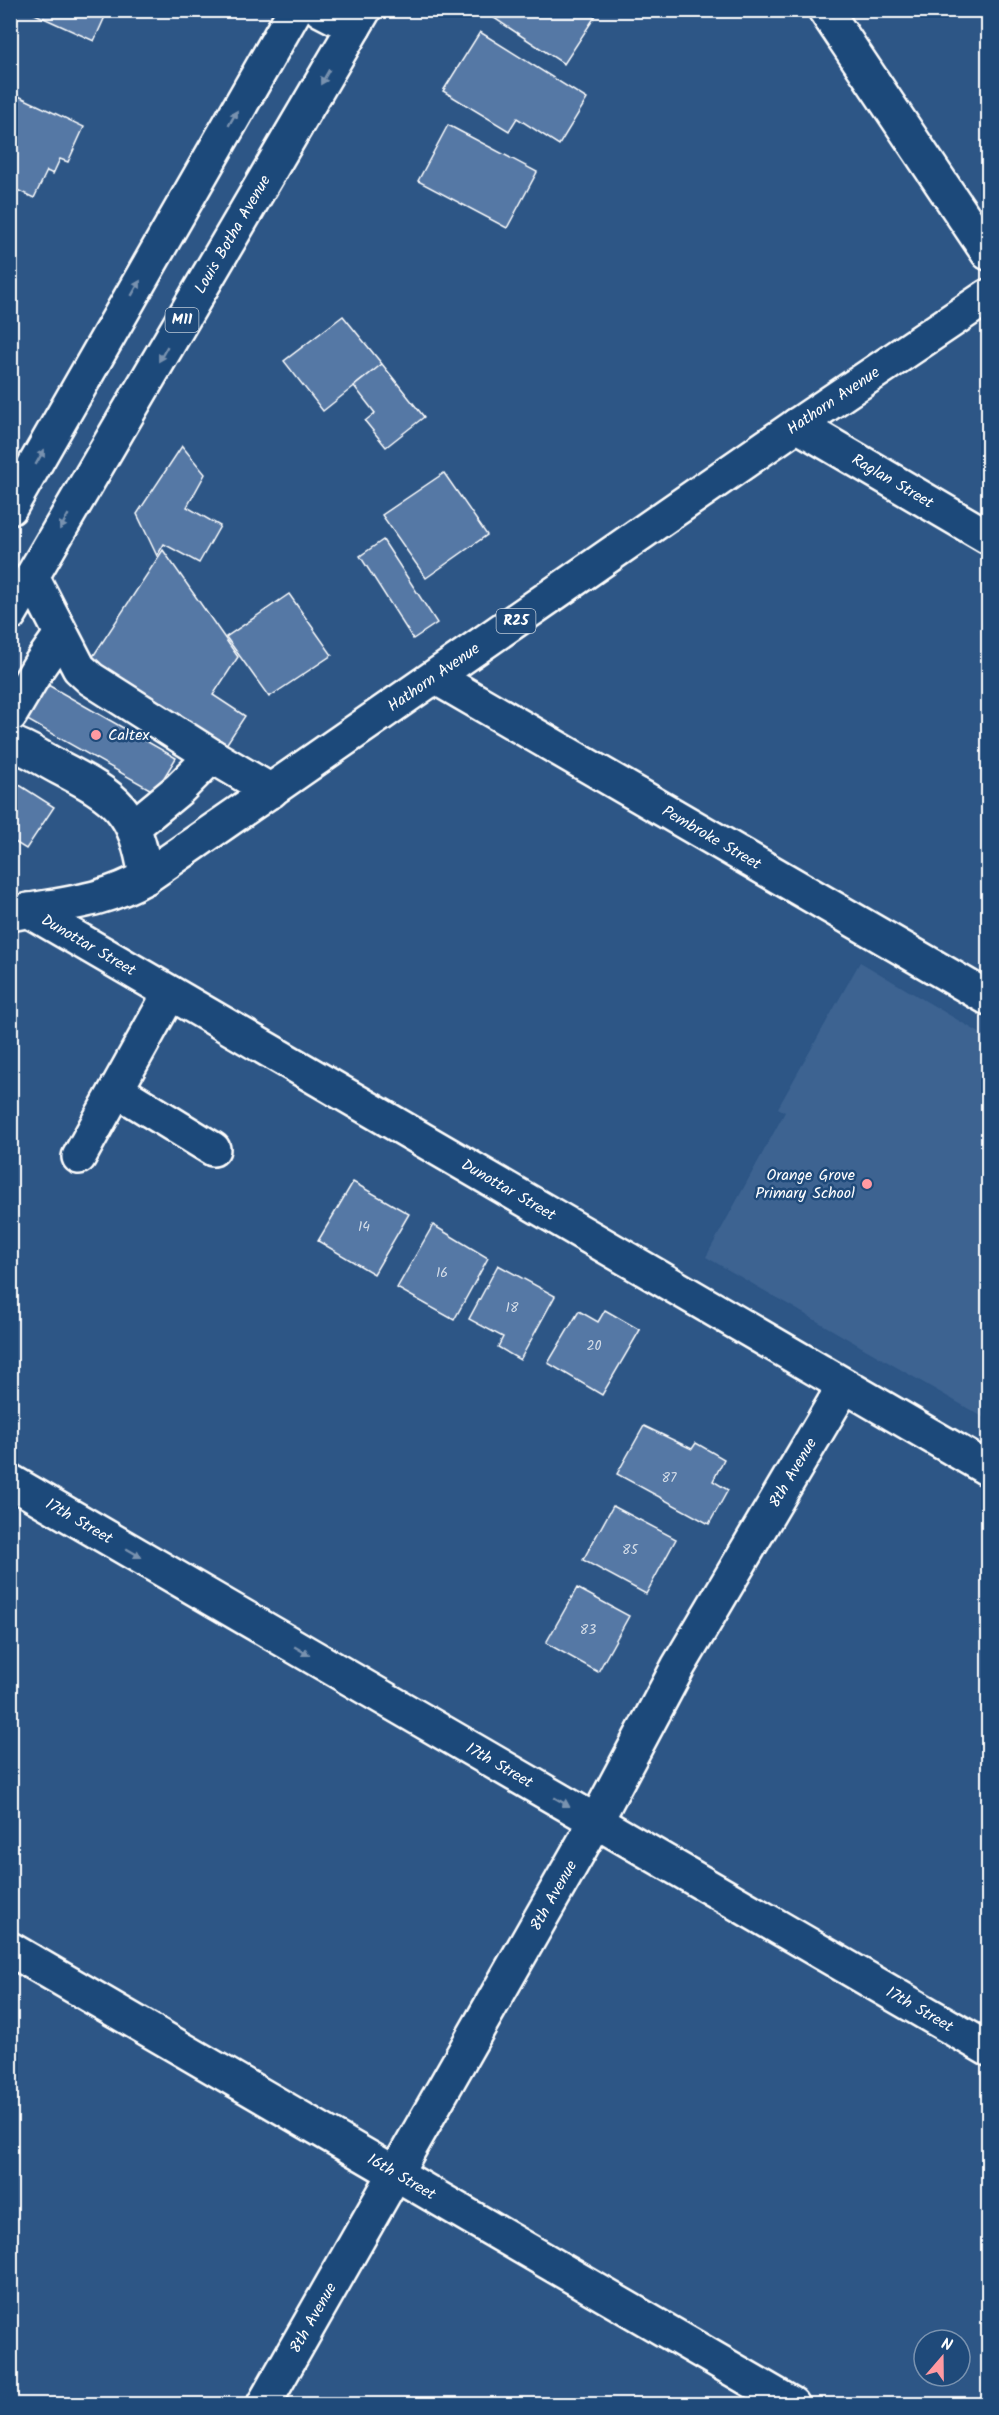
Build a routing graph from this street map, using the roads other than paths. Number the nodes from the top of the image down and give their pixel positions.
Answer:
1 (295, 10) edge
2 (321, 10) edge
3 (825, 10) edge
4 (359, 19) edge
5 (988, 253) edge
6 (988, 296) edge
7 (797, 425) junction
8 (10, 508) edge
9 (988, 537) edge
10 (32, 577) junction
11 (10, 614) edge
12 (60, 636) junction
13 (435, 677) junction
14 (10, 715) edge
15 (10, 743) edge
16 (212, 756) junction
17 (271, 791) junction
18 (133, 827) junction
19 (146, 877) junction
20 (16, 908) edge
21 (170, 993) junction
22 (988, 998) edge
23 (117, 1090) junction
24 (213, 1149) dead end
25 (79, 1157) dead end
26 (844, 1386) junction
27 (988, 1469) edge
28 (10, 1481) edge
29 (596, 1821) junction
30 (10, 1949) edge
31 (988, 2049) edge
32 (396, 2175) junction
33 (264, 2404) edge
34 (792, 2404) edge

8 -> 1 street
2 - 4 street
3 - 5 street
4 -> 10 street, Louis Botha Avenue / M11
6 - 7 street, Hathorn Avenue / R25
7 - 9 street, Raglan Street
7 - 13 street, Hathorn Avenue / R25
10 - 11 street, Louis Botha Avenue / M11
10 - 12 street
12 - 14 street
12 - 16 street
13 - 17 street, Hathorn Avenue / R25
13 - 22 street, Pembroke Street
15 - 18 street
16 - 17 street
16 - 18 street
17 - 19 street, Hathorn Avenue / R25
18 - 19 street
19 - 20 street, Hathorn Avenue / R25
20 - 21 street, Dunottar Street
21 - 23 street
21 - 26 street, Dunottar Street
23 - 24 street
23 - 25 street
26 - 27 street, Dunottar Street
26 - 29 street, 8th Avenue
28 -> 29 street, 17th Street
29 - 31 street, 17th Street
29 - 32 street, 8th Avenue
30 - 32 street, 16th Street
32 - 33 street, 8th Avenue
32 - 34 street, 16th Street

